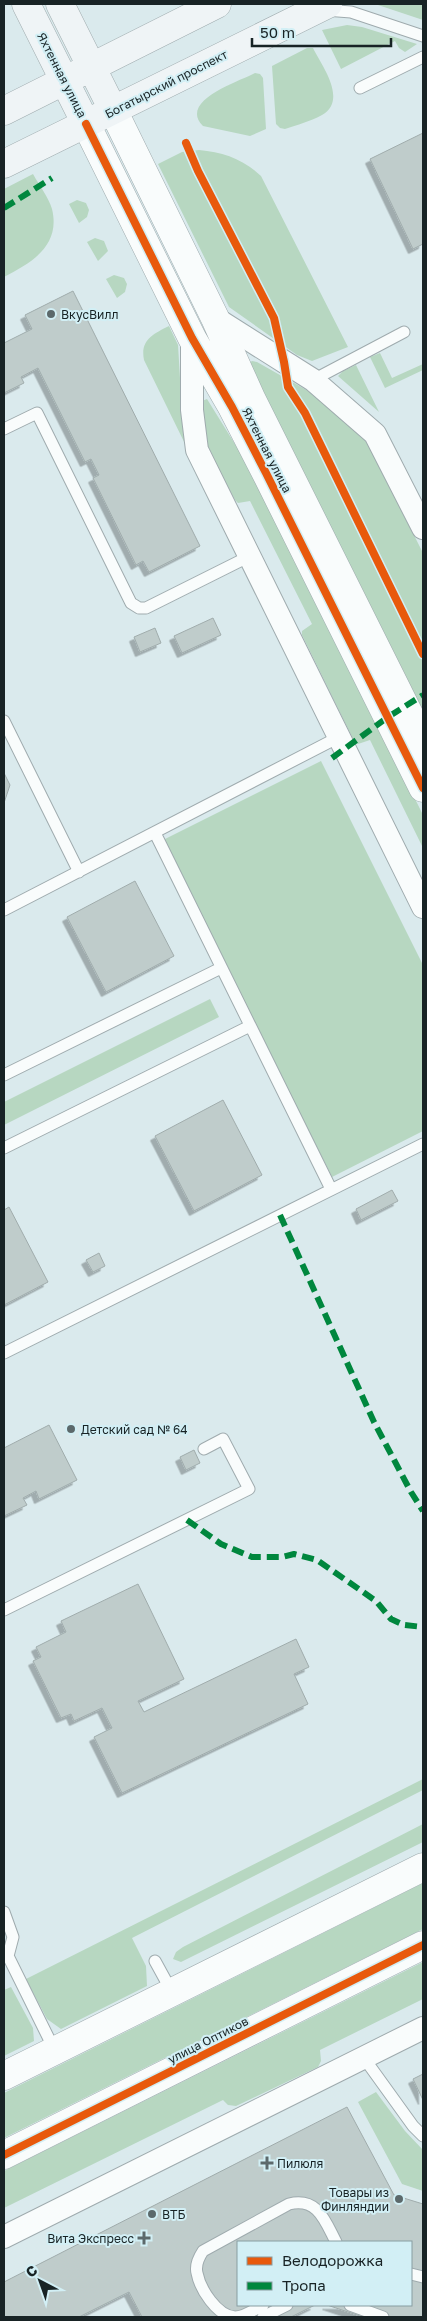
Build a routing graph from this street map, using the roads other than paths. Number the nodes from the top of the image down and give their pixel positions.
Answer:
1 (26, 4) edge
2 (60, 4) edge
3 (217, 4) edge
4 (321, 7) edge
5 (423, 36) edge
6 (423, 57) edge
7 (91, 67) junction
8 (64, 80) junction
9 (360, 88) dead end
10 (113, 110) junction
11 (4, 111) edge
12 (86, 124) junction
13 (4, 164) edge
14 (215, 318) junction
15 (404, 332) dead end
16 (192, 338) junction
17 (313, 380) junction
18 (4, 429) edge
19 (423, 528) edge
20 (248, 557) junction
21 (4, 721) edge
22 (339, 737) junction
23 (423, 742) edge
24 (423, 788) edge
25 (155, 833) junction
26 (79, 872) junction
27 (423, 907) edge
28 (4, 910) edge
29 (221, 968) junction
30 (250, 1026) junction
31 (4, 1075) edge
32 (423, 1144) edge
33 (4, 1148) edge
34 (330, 1190) junction
35 (4, 1353) edge
36 (204, 1449) dead end
37 (4, 1610) edge
38 (423, 1867) edge
39 (4, 1912) edge
40 (423, 1946) edge
41 (6, 1957) edge
42 (155, 1961) dead end
43 (172, 1992) junction
44 (423, 2028) edge
45 (54, 2050) junction
46 (364, 2058) junction
47 (4, 2076) edge
48 (423, 2136) edge
49 (4, 2156) edge
50 (4, 2238) edge
51 (335, 2241) edge
52 (261, 2306) edge
53 (285, 2306) edge
54 (353, 2306) edge
55 (263, 2317) edge
56 (383, 2317) edge

1 - 8 main road, Яхтенная улица
2 - 7 main road, Яхтенная улица
3 - 7 main road
4 - 5 lane
4 - 10 main road, Богатырский проспект
6 - 9 lane
7 - 8 main road
7 - 10 main road, Яхтенная улица
8 - 11 main road
8 - 12 main road, Яхтенная улица
10 - 12 main road, Богатырский проспект
10 - 14 street, Яхтенная улица
12 - 13 main road, Богатырский проспект
12 - 16 street, Яхтенная улица
14 - 17 street
14 - 23 street, Яхтенная улица
15 - 17 lane
16 - 20 street
16 - 24 street, Яхтенная улица
17 - 19 street
18 - 20 lane
20 - 22 street
21 - 26 lane
22 - 25 lane
22 - 27 street
25 - 26 lane
25 - 29 lane
26 - 28 lane
29 - 30 lane
29 - 31 lane
30 - 33 lane
30 - 34 lane
32 - 34 lane
34 - 35 lane
36 - 37 lane
38 - 43 street
39 - 41 lane
40 - 49 street, улица Оптиков
41 - 45 lane
42 - 43 lane
43 - 45 street
44 - 46 street
45 - 47 street
46 - 48 lane
46 - 50 street
51 - 52 lane
53 - 55 lane
54 - 56 lane

